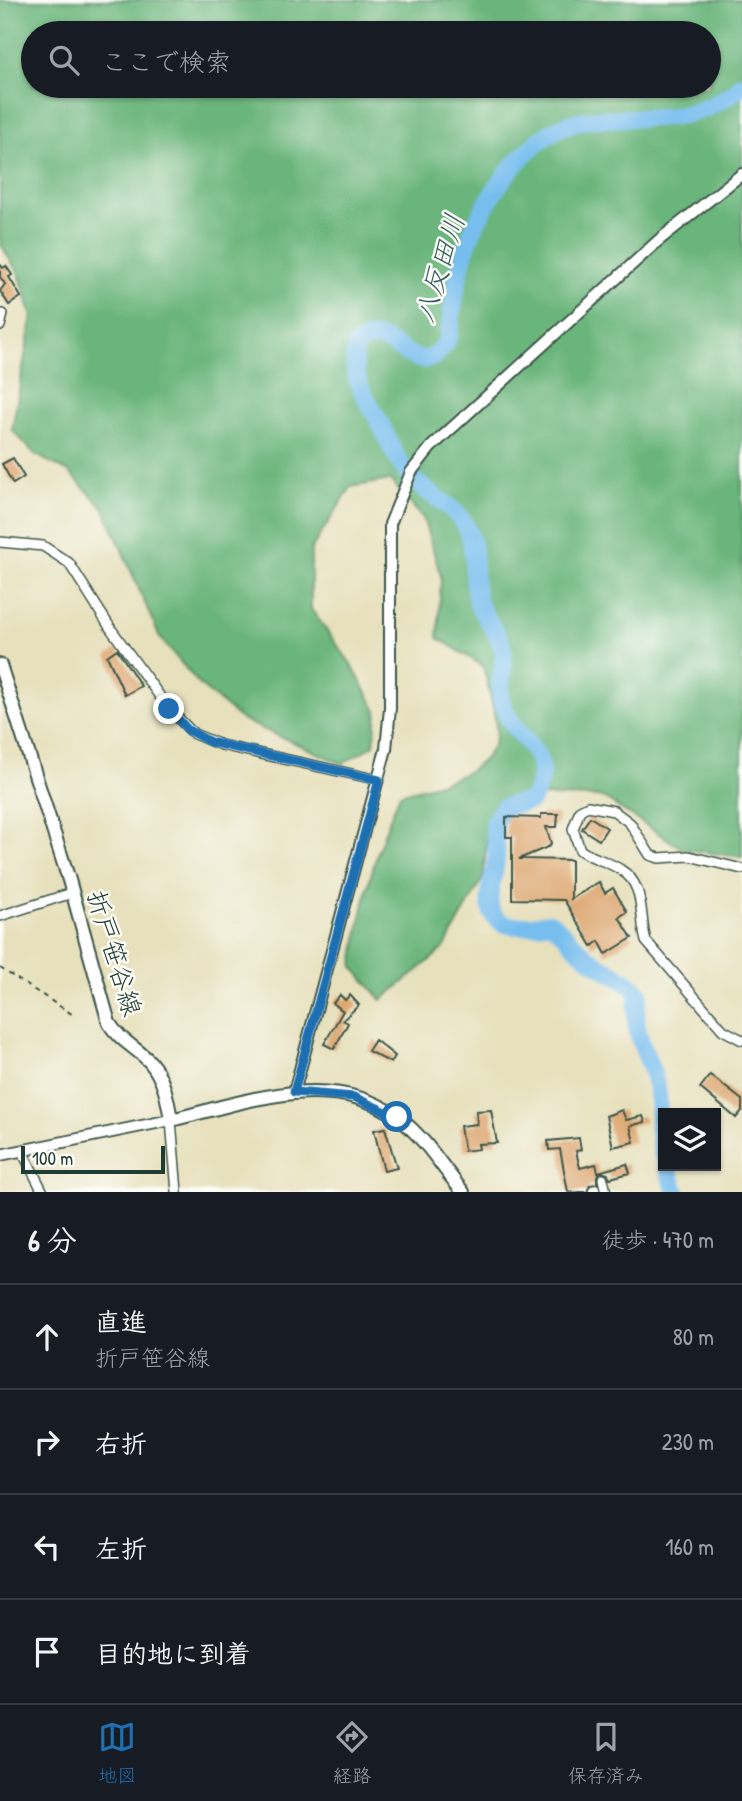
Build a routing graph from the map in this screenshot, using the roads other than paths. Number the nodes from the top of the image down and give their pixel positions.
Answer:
1 (742, 174) edge
2 (3, 314) dead end
3 (0, 326) edge
4 (0, 542) edge
5 (0, 665) edge
6 (379, 780) junction
7 (742, 869) edge
8 (72, 893) junction
9 (0, 916) edge
10 (742, 1041) edge
11 (294, 1092) junction
12 (172, 1120) junction
13 (22, 1151) junction
14 (0, 1155) edge
15 (603, 1179) dead end
16 (43, 1192) edge
17 (177, 1192) edge
18 (463, 1192) edge
19 (606, 1192) edge

1 - 6 street
2 - 3 street
4 - 6 street
5 - 8 main road, 折戸笹谷線
6 - 11 street
7 - 10 street
8 - 9 street
8 - 12 main road, 折戸笹谷線
11 - 12 main road
11 - 18 main road
12 - 13 street
12 - 17 street
13 - 14 street
13 - 16 street
15 - 19 street

